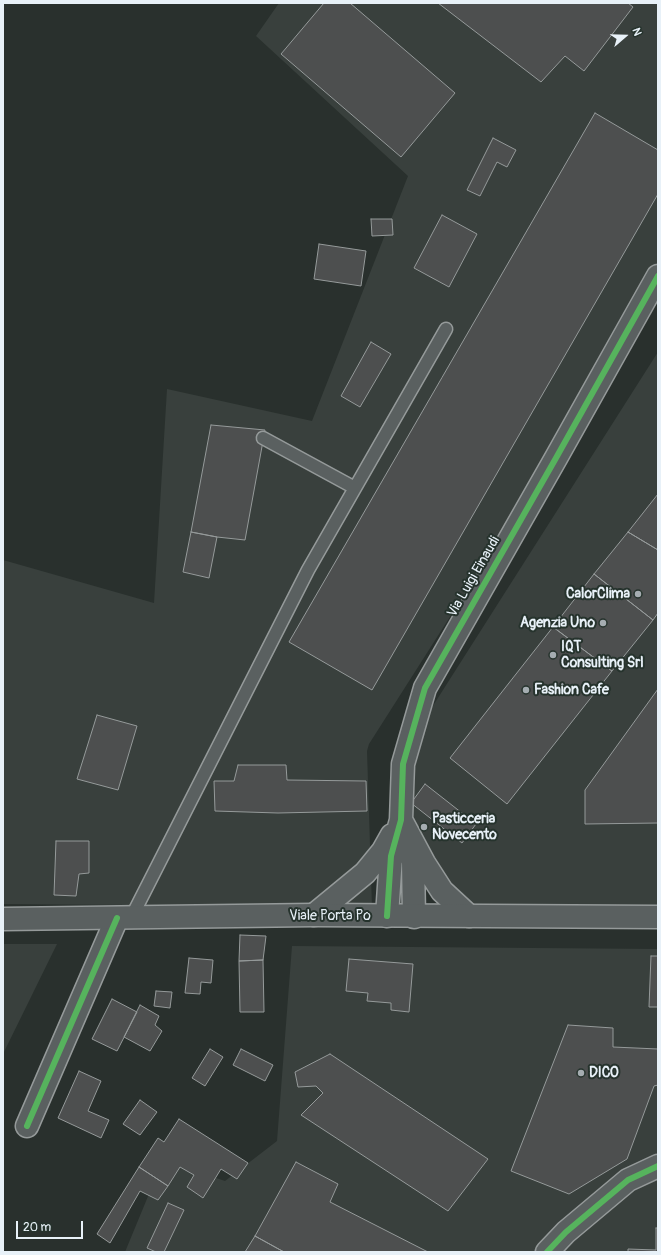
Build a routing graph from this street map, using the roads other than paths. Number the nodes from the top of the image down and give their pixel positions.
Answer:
1 (658, 276) edge
2 (446, 329) dead end
3 (263, 438) dead end
4 (355, 488) junction
5 (401, 820) junction
6 (314, 915) junction
7 (387, 916) junction
8 (469, 916) junction
9 (414, 917) junction
10 (658, 917) edge
11 (124, 918) junction
12 (3, 919) edge
13 (27, 1126) dead end
14 (658, 1166) edge
15 (547, 1252) edge

1 - 5 street, Via Luigi Einaudi
2 - 4 lane
3 - 4 lane
4 - 11 lane
5 - 6 street, Via Luigi Einaudi
5 - 7 street, Via Luigi Einaudi
5 - 8 street
5 - 9 street, Via Luigi Einaudi
6 - 7 street, Viale Porta Po
6 - 11 street, Viale Porta Po
7 - 9 street, Viale Porta Po
8 - 9 street, Viale Porta Po
8 - 10 street, Viale Porta Po
11 - 12 street, Viale Porta Po
11 - 13 street
14 - 15 street

